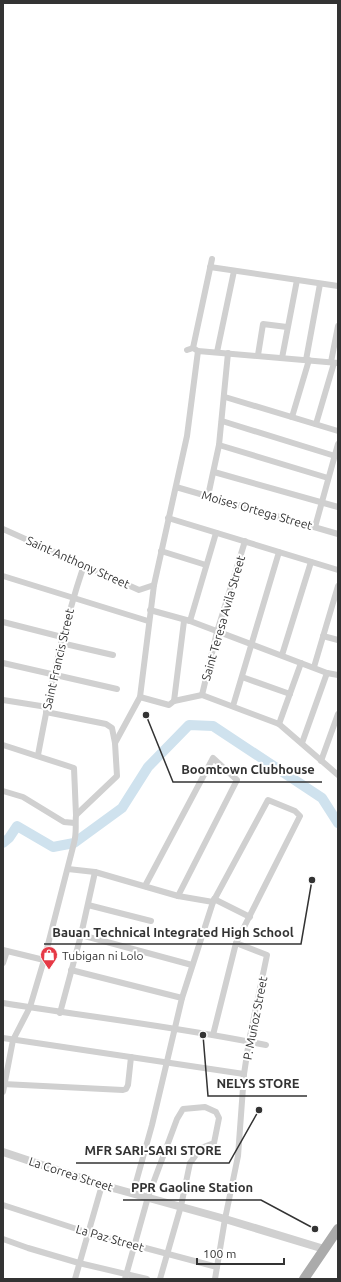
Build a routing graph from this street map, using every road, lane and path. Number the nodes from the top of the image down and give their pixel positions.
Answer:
1 (212, 259) dead end
2 (210, 267) junction
3 (234, 271) junction
4 (297, 280) junction
5 (320, 284) junction
6 (338, 286) edge
7 (338, 326) edge
8 (287, 327) junction
9 (193, 350) junction
10 (217, 352) junction
11 (228, 353) junction
12 (258, 356) junction
13 (282, 358) junction
14 (308, 360) junction
15 (334, 363) edge
16 (225, 397) junction
17 (292, 417) junction
18 (222, 421) junction
19 (316, 424) junction
20 (338, 430) edge
21 (338, 444) edge
22 (219, 445) junction
23 (334, 456) junction
24 (214, 472) junction
25 (328, 478) junction
26 (176, 487) junction
27 (208, 496) junction
28 (322, 502) junction
29 (338, 507) edge
30 (168, 518) junction
31 (315, 527) junction
32 (3, 529) edge
33 (216, 533) junction
34 (338, 534) edge
35 (245, 541) junction
36 (161, 551) junction
37 (279, 552) junction
38 (310, 562) junction
39 (84, 565) junction
40 (206, 565) junction
41 (338, 570) edge
42 (3, 576) edge
43 (154, 585) junction
44 (338, 586) edge
45 (73, 598) junction
46 (335, 604) edge
47 (150, 610) junction
48 (148, 621) junction
49 (187, 621) junction
50 (3, 622) edge
51 (218, 632) junction
52 (323, 636) junction
53 (62, 640) junction
54 (338, 640) edge
55 (251, 645) junction
56 (113, 655) dead end
57 (282, 655) junction
58 (3, 663) edge
59 (301, 663) junction
60 (314, 667) junction
61 (327, 673) junction
62 (53, 674) junction
63 (338, 675) edge
64 (242, 677) junction
65 (117, 689) dead end
66 (290, 694) junction
67 (202, 695) junction
68 (140, 697) junction
69 (3, 700) edge
70 (174, 700) junction
71 (232, 706) junction
72 (46, 709) junction
73 (338, 714) edge
74 (279, 724) junction
75 (115, 743) junction
76 (302, 743) junction
77 (3, 745) edge
78 (38, 755) junction
79 (321, 761) junction
80 (338, 775) edge
81 (3, 791) edge
82 (76, 815) junction
83 (75, 823) junction
84 (68, 869) junction
85 (95, 872) junction
86 (145, 886) junction
87 (178, 896) junction
88 (213, 901) junction
89 (88, 904) junction
90 (250, 917) junction
91 (151, 921) dead end
92 (81, 935) junction
93 (236, 943) junction
94 (5, 951) edge
95 (44, 960) junction
96 (3, 963) edge
97 (192, 965) junction
98 (71, 970) junction
99 (182, 998) junction
100 (3, 1003) edge
101 (30, 1007) junction
102 (60, 1013) junction
103 (175, 1028) junction
104 (213, 1035) junction
105 (3, 1038) edge
106 (13, 1040) junction
107 (249, 1042) junction
108 (266, 1045) dead end
109 (130, 1057) junction
110 (167, 1063) junction
111 (244, 1074) junction
112 (4, 1084) edge
113 (3, 1092) edge
114 (3, 1152) edge
115 (102, 1185) junction
116 (133, 1193) junction
117 (148, 1197) junction
118 (3, 1205) edge
119 (180, 1206) junction
120 (225, 1218) junction
121 (338, 1229) edge
122 (89, 1233) junction
123 (3, 1239) edge
124 (136, 1245) junction
125 (324, 1249) junction
126 (168, 1254) junction
127 (80, 1263) junction
128 (217, 1267) junction
129 (126, 1276) edge
130 (75, 1279) edge
131 (147, 1279) edge
132 (160, 1279) edge
133 (215, 1279) edge
134 (304, 1279) edge

1 - 2 street
2 - 3 street
2 - 9 street
3 - 4 street
3 - 10 street
4 - 5 street
4 - 8 street
5 - 6 street
5 - 14 street
7 - 15 street
8 - 12 street
8 - 13 street
9 - 10 street
9 - 26 street
10 - 11 street
11 - 12 street
11 - 16 street
12 - 13 street
13 - 14 street
14 - 15 street
14 - 17 street
15 - 19 street
16 - 17 street
16 - 18 street
17 - 19 street
18 - 22 street
18 - 23 street
19 - 20 street
21 - 23 street
22 - 24 street
22 - 25 street
23 - 25 street
24 - 27 street
24 - 28 street
25 - 28 street
26 - 27 street, Moises Ortega Street
26 - 30 street
27 - 31 street, Moises Ortega Street
28 - 29 street
28 - 31 street
30 - 33 street
30 - 36 street
31 - 34 street, Moises Ortega Street
32 - 39 street, Saint Anthony Street
33 - 35 street
33 - 40 street
35 - 37 street
35 - 51 street, Saint Teresa Avila Street
36 - 40 street
36 - 43 street
37 - 38 street
37 - 55 street
38 - 41 street
38 - 57 street
39 - 43 street, Saint Anthony Street
39 - 45 street, Saint Francis Street
40 - 49 street
42 - 45 street
43 - 47 street
44 - 46 street
45 - 48 street
45 - 53 street, Saint Francis Street
46 - 52 street
47 - 48 street
47 - 49 street
48 - 68 street
49 - 51 street
49 - 70 street
50 - 53 street
51 - 55 street
51 - 67 street, Saint Teresa Avila Street
52 - 54 street
52 - 60 street
53 - 56 street
53 - 62 street, Saint Francis Street
55 - 57 street
55 - 64 street
57 - 59 street
58 - 62 street
59 - 60 street
59 - 66 street
60 - 61 street
61 - 63 street
61 - 76 street
62 - 65 street
62 - 72 street, Saint Francis Street
64 - 66 street
64 - 71 street
66 - 74 street
67 - 70 street
67 - 71 street
68 - 70 street
68 - 75 street
69 - 72 street
71 - 74 street
72 - 75 street
72 - 78 street, Saint Francis Street
73 - 79 street
74 - 76 street
75 - 82 street
76 - 79 street
77 - 78 street
78 - 82 street
79 - 80 street
81 - 83 street
82 - 83 street
83 - 84 street
84 - 85 street
84 - 95 street
85 - 86 street
85 - 89 street
86 - 87 street
86 - 87 street
87 - 88 street
88 - 90 street
88 - 90 street
88 - 97 street
89 - 91 street
89 - 92 street
90 - 93 street
92 - 97 street
92 - 98 street
93 - 104 street
93 - 107 street, P. Muñoz Street
94 - 95 street
94 - 96 street
95 - 101 street
97 - 99 street
98 - 99 street
98 - 102 street
99 - 103 street
100 - 101 street
101 - 102 street
101 - 106 street
102 - 103 street
103 - 104 street
103 - 110 street
104 - 107 street
105 - 106 street
106 - 109 street
106 - 112 street
107 - 108 street
107 - 111 street, P. Muñoz Street
109 - 110 street
109 - 112 street
110 - 111 street
110 - 116 street
111 - 120 street, P. Muñoz Street
112 - 113 street
114 - 115 street, La Correa Street
115 - 116 street, La Correa Street
115 - 122 street
116 - 117 street, La Correa Street
117 - 119 street, La Correa Street
117 - 119 street
117 - 124 street
118 - 122 street, La Paz Street
119 - 120 street, La Correa Street
119 - 126 street
120 - 125 street, La Correa Street
120 - 128 street, P. Muñoz Street
121 - 125 main road
122 - 124 street, La Paz Street
122 - 127 street
123 - 127 street
124 - 126 street, La Paz Street
124 - 129 street
125 - 134 main road
126 - 128 street, La Paz Street
126 - 132 street
127 - 129 street
127 - 130 street
128 - 133 street, P. Muñoz Street
129 - 131 street

